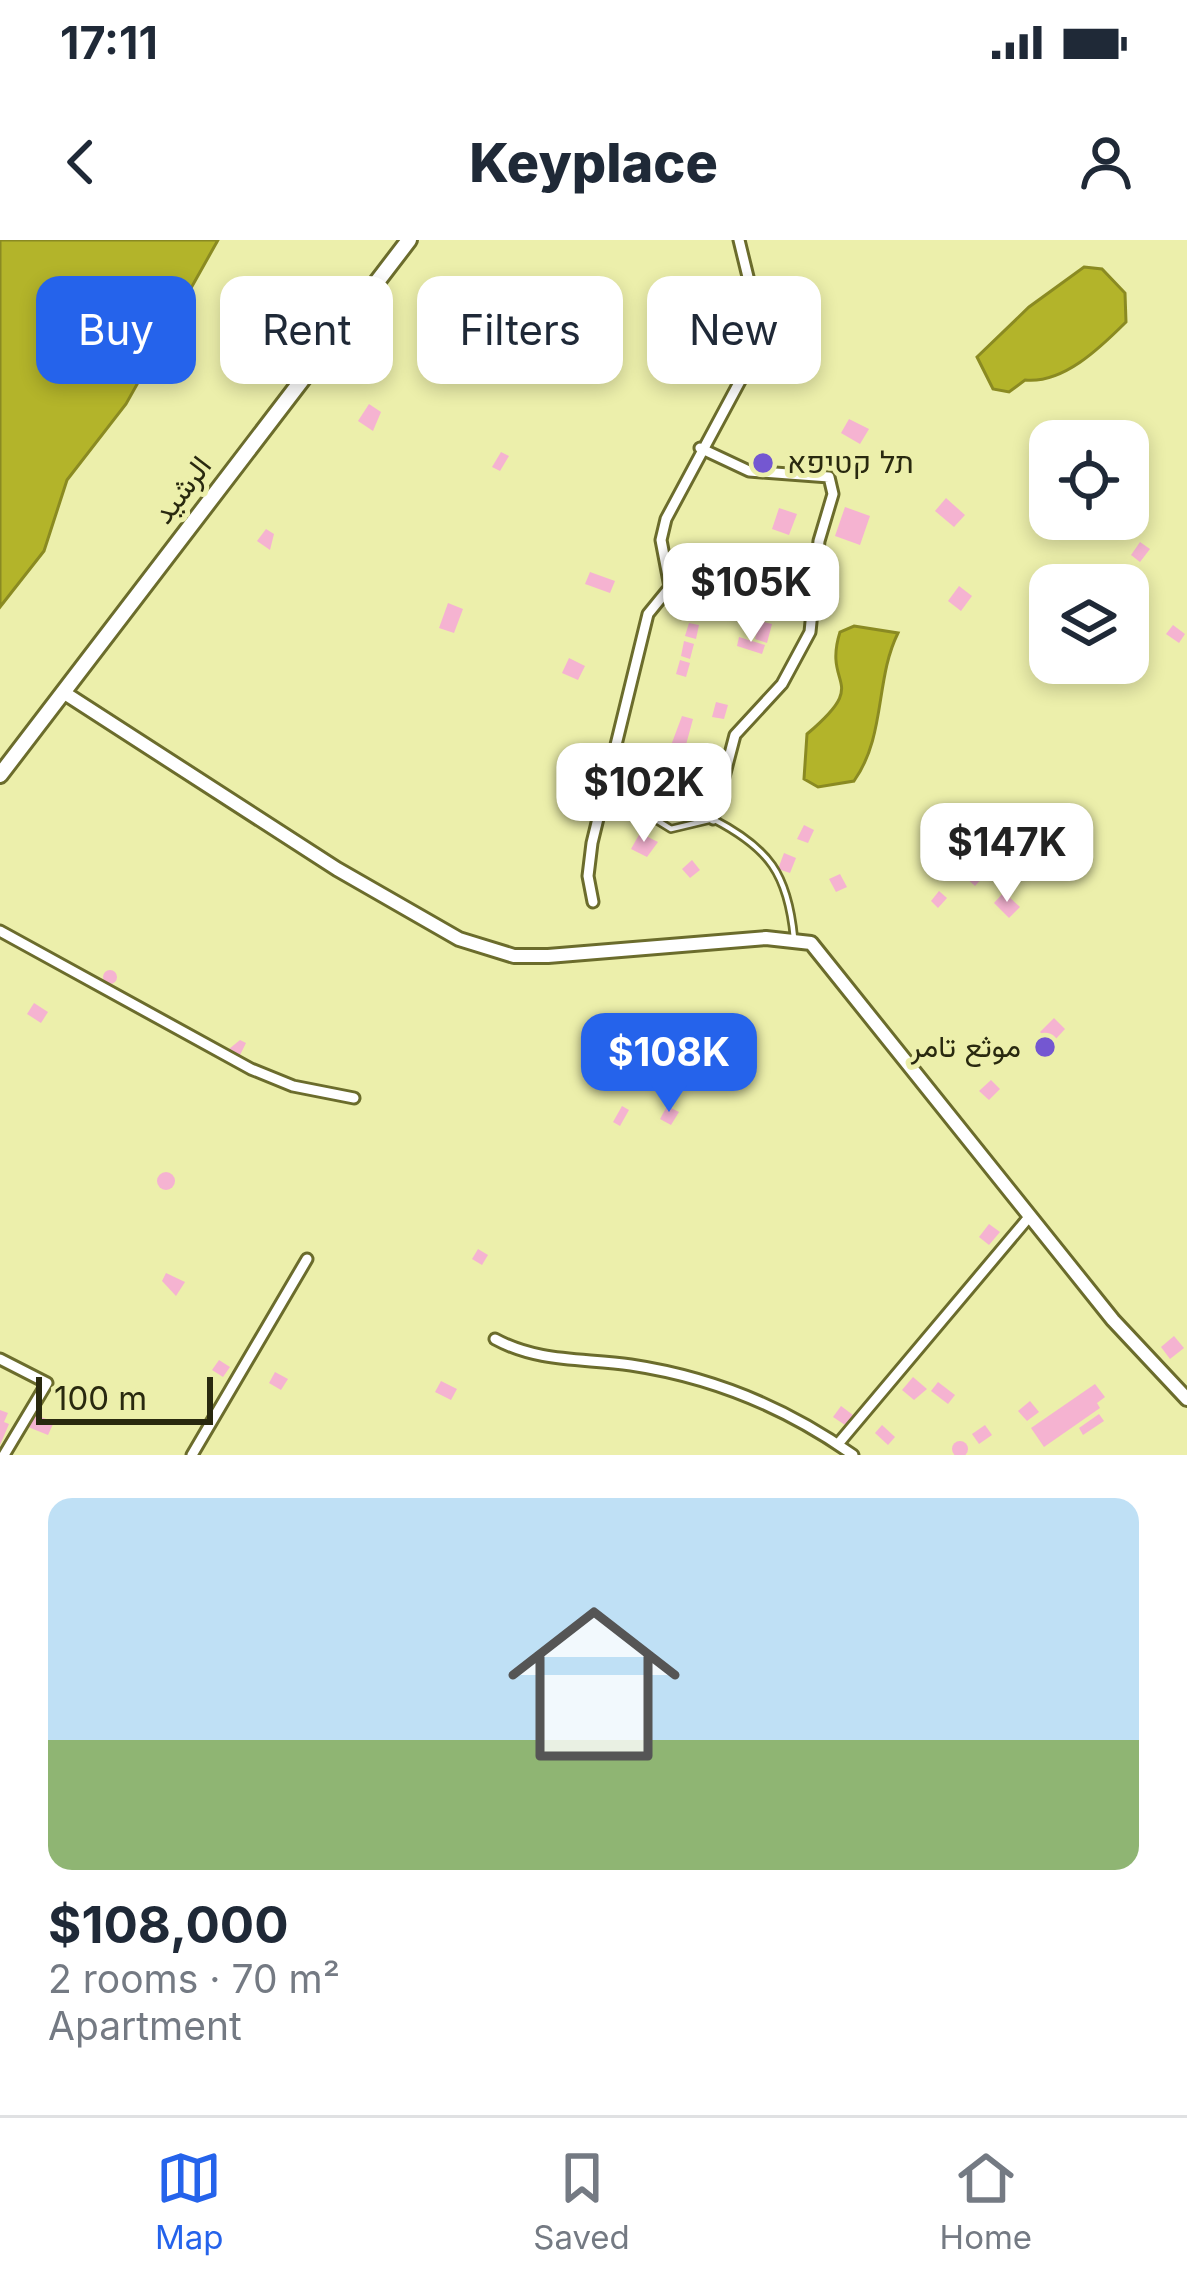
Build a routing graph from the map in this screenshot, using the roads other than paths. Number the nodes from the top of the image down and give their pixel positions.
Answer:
1 (409, 240) edge
2 (739, 240) edge
3 (700, 448) junction
4 (63, 692) junction
5 (0, 776) edge
6 (645, 814) dead end
7 (713, 819) junction
8 (593, 902) dead end
9 (0, 931) edge
10 (794, 938) junction
11 (354, 1098) dead end
12 (1029, 1217) junction
13 (308, 1259) dead end
14 (495, 1339) dead end
15 (0, 1359) edge
16 (1187, 1399) edge
17 (838, 1444) junction
18 (4, 1450) edge
19 (192, 1455) edge
20 (854, 1455) edge

1 - 4 main road, الرشيد
2 - 3 street
3 - 7 street
3 - 8 street
4 - 5 main road, الرشيد
4 - 10 street
6 - 7 lane
7 - 10 lane
9 - 11 street
10 - 12 street
12 - 16 street
12 - 17 street
13 - 19 street
14 - 17 street
15 - 18 street
17 - 20 street

